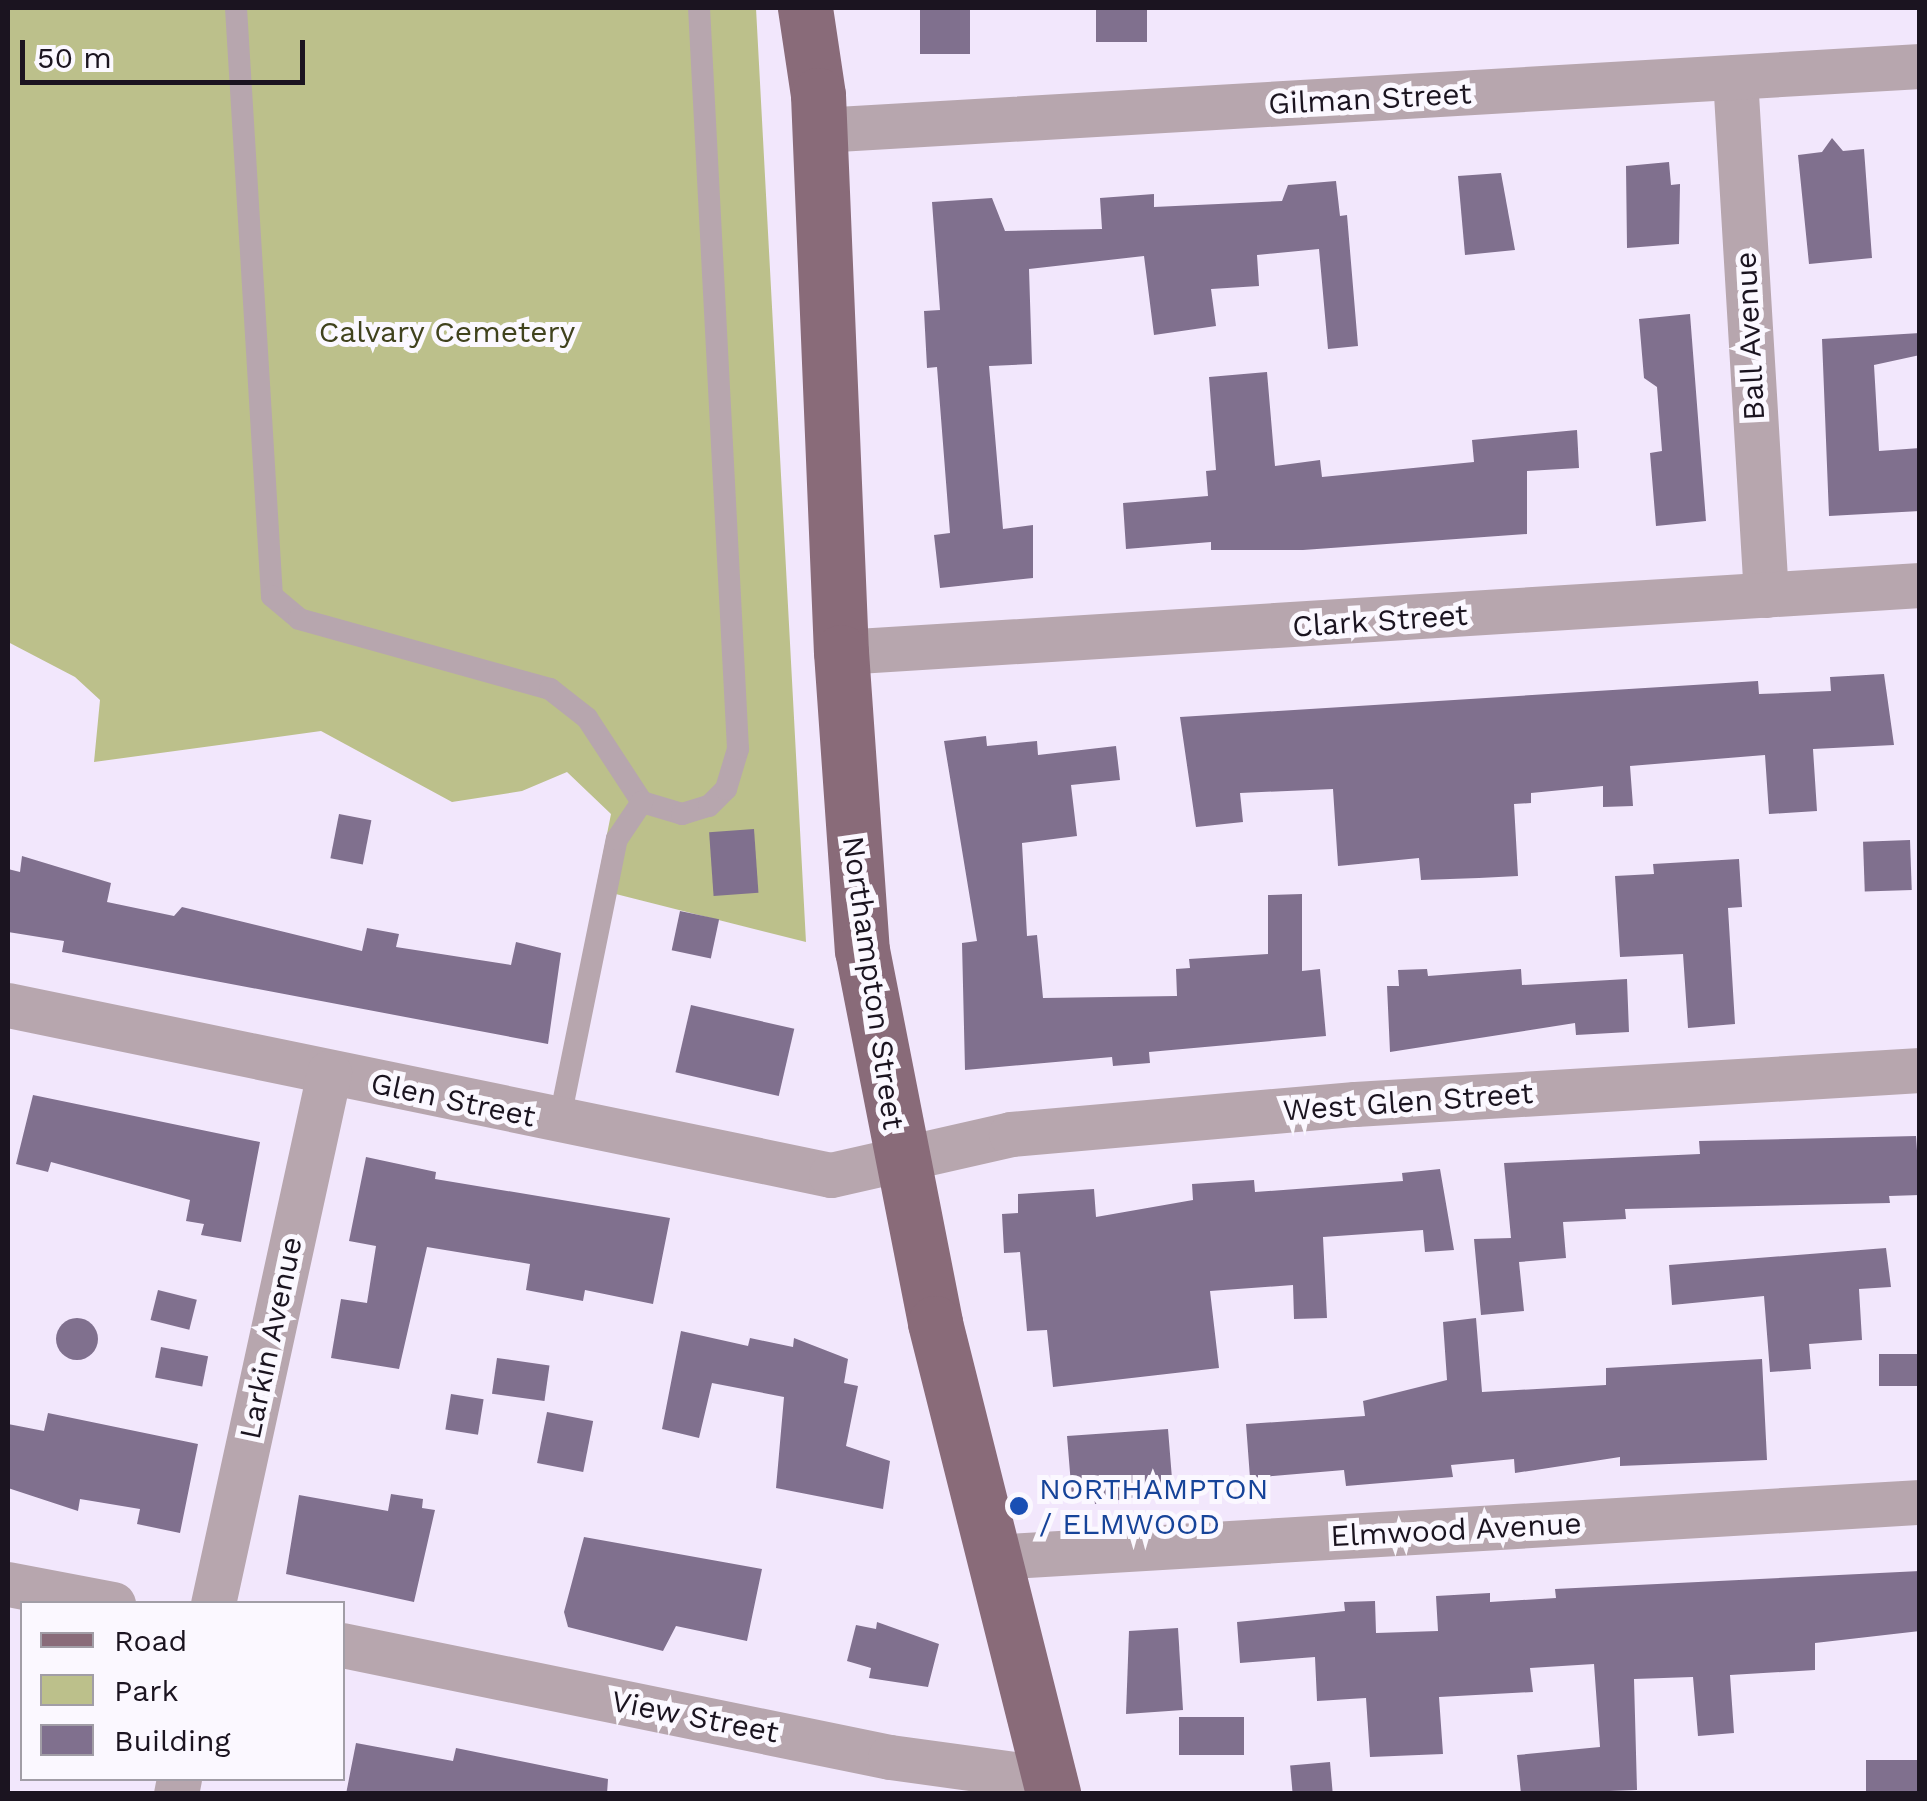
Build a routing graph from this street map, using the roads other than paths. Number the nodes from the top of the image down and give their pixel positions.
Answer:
1 (236, 8) edge
2 (699, 8) edge
3 (806, 8) edge
4 (825, 8) edge
5 (1920, 66) edge
6 (1735, 78) junction
7 (819, 113) junction
8 (1920, 585) edge
9 (1766, 595) junction
10 (840, 652) junction
11 (642, 802) junction
12 (8, 1005) edge
13 (1920, 1070) edge
14 (329, 1073) junction
15 (558, 1123) junction
16 (901, 1164) junction
17 (1920, 1502) edge
18 (993, 1557) junction
19 (8, 1584) edge
20 (97, 1601) edge
21 (214, 1601) edge
22 (345, 1646) edge
23 (1051, 1786) edge

1 - 11 lane
2 - 11 lane
3 - 7 main road, Northampton Street
4 - 7 main road, Northampton Street
5 - 6 street, Gilman Street
6 - 7 street, Gilman Street
6 - 9 street, Ball Avenue
7 - 10 main road, Northampton Street
8 - 9 street, Clark Street
9 - 10 street, Clark Street
10 - 16 main road, Northampton Street
11 - 15 lane
12 - 14 street, Glen Street
13 - 16 street, West Glen Street
14 - 15 street, Glen Street
14 - 21 street, Larkin Avenue
15 - 16 street, Glen Street
16 - 18 main road, Northampton Street
17 - 18 street, Elmwood Avenue
18 - 23 main road, Northampton Street
19 - 20 street
22 - 23 street, View Street

